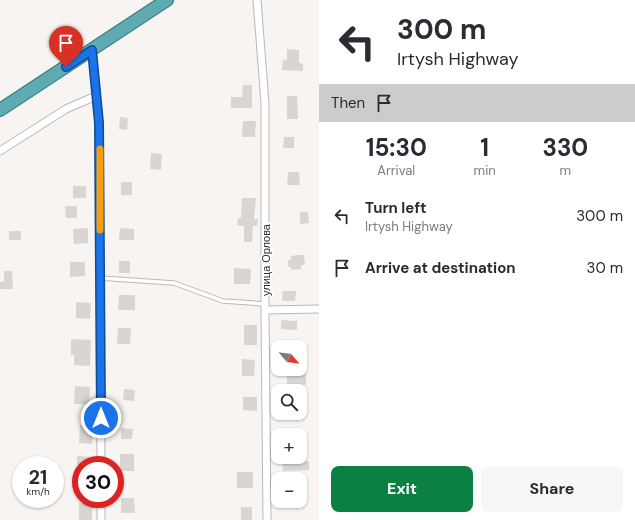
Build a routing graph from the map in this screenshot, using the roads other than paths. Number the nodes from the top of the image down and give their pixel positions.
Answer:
1 (167, 0) edge
2 (257, 0) edge
3 (92, 50) junction
4 (96, 96) junction
5 (0, 110) edge
6 (0, 151) edge
7 (100, 278) junction
8 (265, 307) junction
9 (319, 309) edge
10 (101, 456) edge
11 (101, 508) edge
12 (101, 520) edge
13 (268, 520) edge

1 - 3 highway
2 - 8 street, улица Орлова
3 - 4 street
3 - 5 highway
4 - 6 street
4 - 7 street
7 - 8 lane
7 - 10 street
8 - 9 street
8 - 13 street, улица Орлова
11 - 12 street

